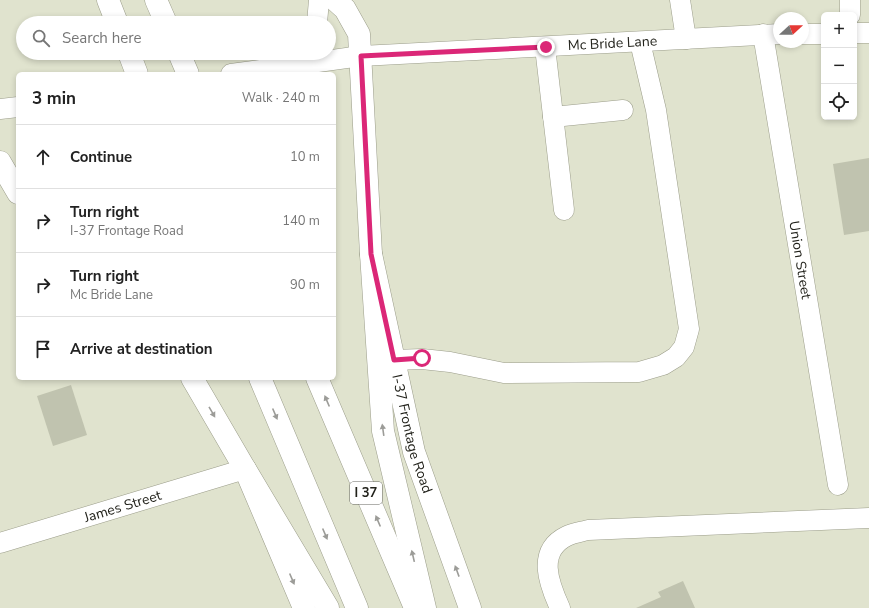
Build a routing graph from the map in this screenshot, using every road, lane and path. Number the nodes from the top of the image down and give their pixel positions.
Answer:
1 (108, 0) edge
2 (156, 0) edge
3 (319, 0) edge
4 (334, 0) edge
5 (680, 0) edge
6 (850, 0) edge
7 (850, 12) edge
8 (114, 16) edge
9 (163, 16) edge
10 (318, 16) edge
11 (857, 33) edge
12 (869, 33) edge
13 (771, 34) edge
14 (809, 34) edge
15 (821, 34) edge
16 (686, 39) junction
17 (640, 42) junction
18 (546, 47) junction
19 (361, 56) junction
20 (336, 59) edge
21 (132, 60) edge
22 (182, 60) edge
23 (282, 60) edge
24 (329, 60) edge
25 (272, 67) junction
26 (137, 72) edge
27 (187, 72) edge
28 (243, 72) edge
29 (16, 107) edge
30 (0, 109) edge
31 (623, 110) dead end
32 (553, 117) junction
33 (0, 162) edge
34 (16, 190) edge
35 (564, 210) dead end
36 (371, 254) junction
37 (394, 360) junction
38 (193, 380) edge
39 (261, 380) edge
40 (318, 380) edge
41 (245, 469) junction
42 (838, 485) dead end
43 (869, 518) edge
44 (0, 543) edge
45 (304, 608) edge
46 (328, 608) edge
47 (357, 608) edge
48 (415, 608) edge
49 (425, 608) edge
50 (470, 608) edge
51 (560, 608) edge

1 - 8 main road
2 - 9 main road
3 - 10 street
4 - 19 main road, I-37 Frontage Road
5 - 16 street
6 - 7 street
11 - 12 street
13 - 16 street, Mc Bride Lane
13 - 42 street, Union Street
14 - 15 street
16 - 17 street, Mc Bride Lane
17 - 18 street, Mc Bride Lane
17 - 37 street
18 - 19 street, Mc Bride Lane
18 - 32 street
19 - 20 street, Mc Bride Lane
19 - 36 main road, I-37 Frontage Road
21 - 26 main road
22 - 27 main road
23 - 25 street
24 - 25 street, Mc Bride Lane
25 - 28 street, Mc Bride Lane
29 - 30 street
31 - 32 street
32 - 35 street
33 - 34 main road
36 - 37 main road, I-37 Frontage Road
49 -> 36 main road
50 -> 37 main road, I-37 Frontage Road
38 -> 41 main road
39 -> 47 main road
48 -> 40 main road, I 37
41 - 44 street, James Street
41 -> 45 main road
41 - 46 main road
43 - 51 street

